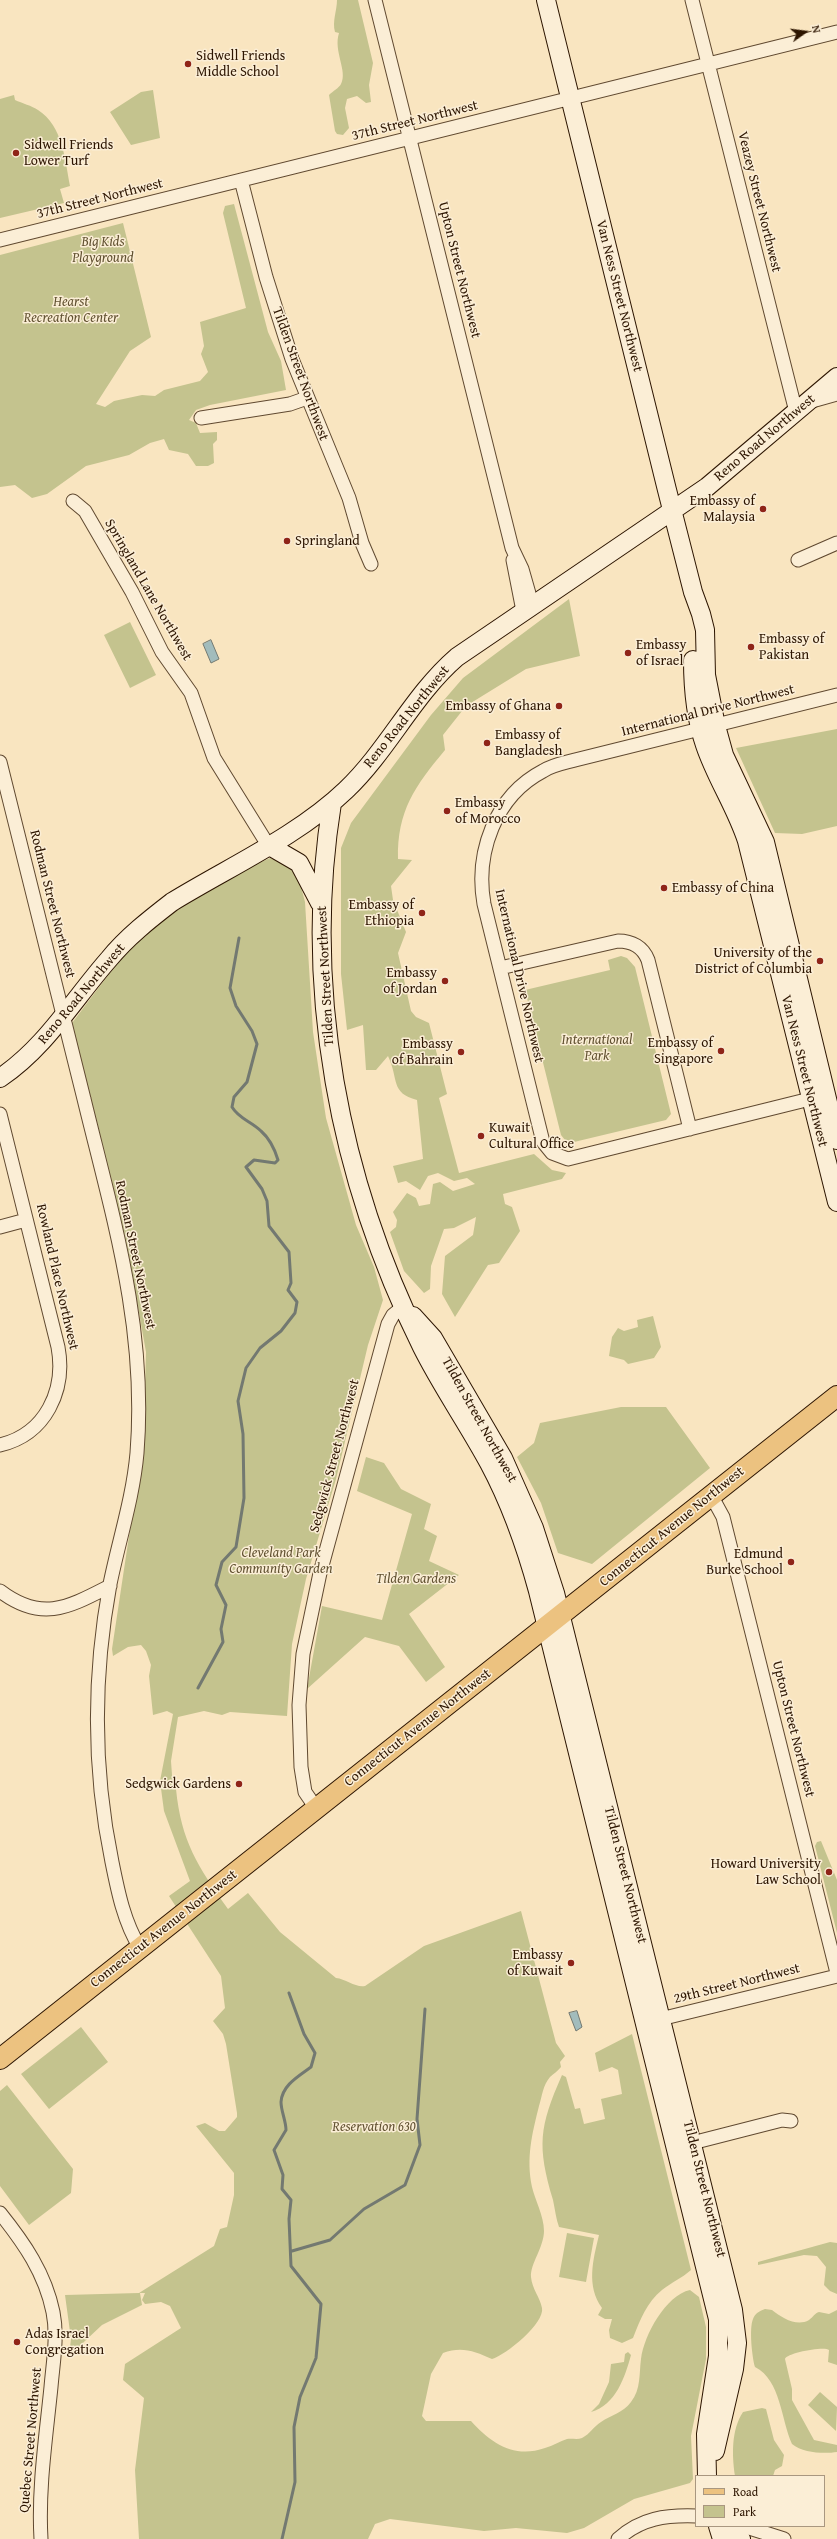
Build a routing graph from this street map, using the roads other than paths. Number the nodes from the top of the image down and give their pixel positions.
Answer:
1 (375, 0) edge
2 (546, 0) edge
3 (692, 0) edge
4 (837, 32) edge
5 (708, 65) junction
6 (571, 99) junction
7 (410, 139) junction
8 (241, 180) junction
9 (0, 240) edge
10 (837, 377) edge
11 (837, 394) edge
12 (307, 398) junction
13 (802, 407) junction
14 (201, 418) dead end
15 (73, 501) dead end
16 (672, 511) junction
17 (837, 543) edge
18 (798, 560) dead end
19 (371, 564) dead end
20 (528, 608) junction
21 (837, 695) edge
22 (708, 728) junction
23 (1, 770) edge
24 (332, 803) junction
25 (268, 845) junction
26 (321, 906) junction
27 (500, 968) junction
28 (63, 1017) junction
29 (0, 1078) edge
30 (818, 1097) junction
31 (0, 1114) edge
32 (690, 1129) junction
33 (837, 1140) edge
34 (837, 1202) edge
35 (26, 1220) junction
36 (0, 1227) edge
37 (404, 1306) junction
38 (837, 1396) edge
39 (0, 1445) edge
40 (712, 1495) junction
41 (110, 1586) junction
42 (0, 1591) edge
43 (553, 1622) junction
44 (316, 1808) junction
45 (140, 1948) junction
46 (837, 1972) edge
47 (837, 1976) edge
48 (653, 2021) junction
49 (0, 2060) edge
50 (791, 2121) dead end
51 (692, 2143) junction
52 (0, 2213) edge
53 (715, 2414) junction
54 (707, 2475) edge
55 (716, 2475) edge
56 (695, 2516) edge
57 (718, 2527) edge
58 (735, 2527) edge
59 (746, 2527) edge
60 (41, 2539) edge
61 (618, 2539) edge
62 (722, 2539) edge
63 (741, 2539) edge
64 (784, 2539) edge

1 - 7 street, Upton Street Northwest
2 - 6 main road, Van Ness Street Northwest
3 - 5 street, Veazey Street Northwest
4 - 5 street, 37th Street Northwest
5 - 6 street, 37th Street Northwest
5 - 13 street, Veazey Street Northwest
6 - 7 street, 37th Street Northwest
6 - 16 main road, Van Ness Street Northwest
7 - 8 street, 37th Street Northwest
7 - 20 street, Upton Street Northwest
8 - 9 street, 37th Street Northwest
8 - 12 street, Tilden Street Northwest
10 - 13 main road, Reno Road Northwest
11 - 13 street
12 - 14 street
12 - 19 street, Tilden Street Northwest
13 - 16 main road, Reno Road Northwest
15 - 25 street, Springland Lane Northwest
16 - 20 main road, Reno Road Northwest
16 - 22 main road, Van Ness Street Northwest
17 - 18 street
20 - 24 main road, Reno Road Northwest
21 - 22 street, International Drive Northwest
22 - 27 street, International Drive Northwest
22 - 30 main road, Van Ness Street Northwest
23 - 28 street, Rodman Street Northwest
24 - 25 main road, Reno Road Northwest
24 - 26 main road, Tilden Street Northwest
25 - 26 main road
25 - 28 main road, Reno Road Northwest
26 - 37 main road, Tilden Street Northwest
27 - 32 street
27 - 32 street, International Drive Northwest
28 - 29 main road, Reno Road Northwest
28 - 41 street, Rodman Street Northwest
30 - 32 street, International Drive Northwest
30 - 33 main road, Van Ness Street Northwest
30 - 34 main road, Van Ness Street Northwest
31 - 35 street, Rowland Place Northwest
35 - 36 street
35 - 39 street, Rowland Place Northwest
37 - 43 main road, Tilden Street Northwest
37 - 44 street, Sedgwick Street Northwest
38 - 40 main road, Connecticut Avenue Northwest
40 - 43 main road, Connecticut Avenue Northwest
40 - 46 street, Upton Street Northwest
41 - 42 street
41 - 45 street, Rodman Street Northwest
43 - 44 main road, Connecticut Avenue Northwest
43 - 48 main road, Tilden Street Northwest
44 - 45 main road, Connecticut Avenue Northwest
45 - 49 main road, Connecticut Avenue Northwest
47 - 48 street, 29th Street Northwest
48 - 51 main road, Tilden Street Northwest
48 - 53 main road, Tilden Street Northwest
50 - 51 street
51 - 53 main road, Tilden Street Northwest
52 - 60 street, Quebec Street Northwest
53 - 54 main road, Tilden Street Northwest
53 - 55 main road, Tilden Street Northwest
56 - 61 street
57 - 62 main road
58 - 63 main road
59 - 64 street

